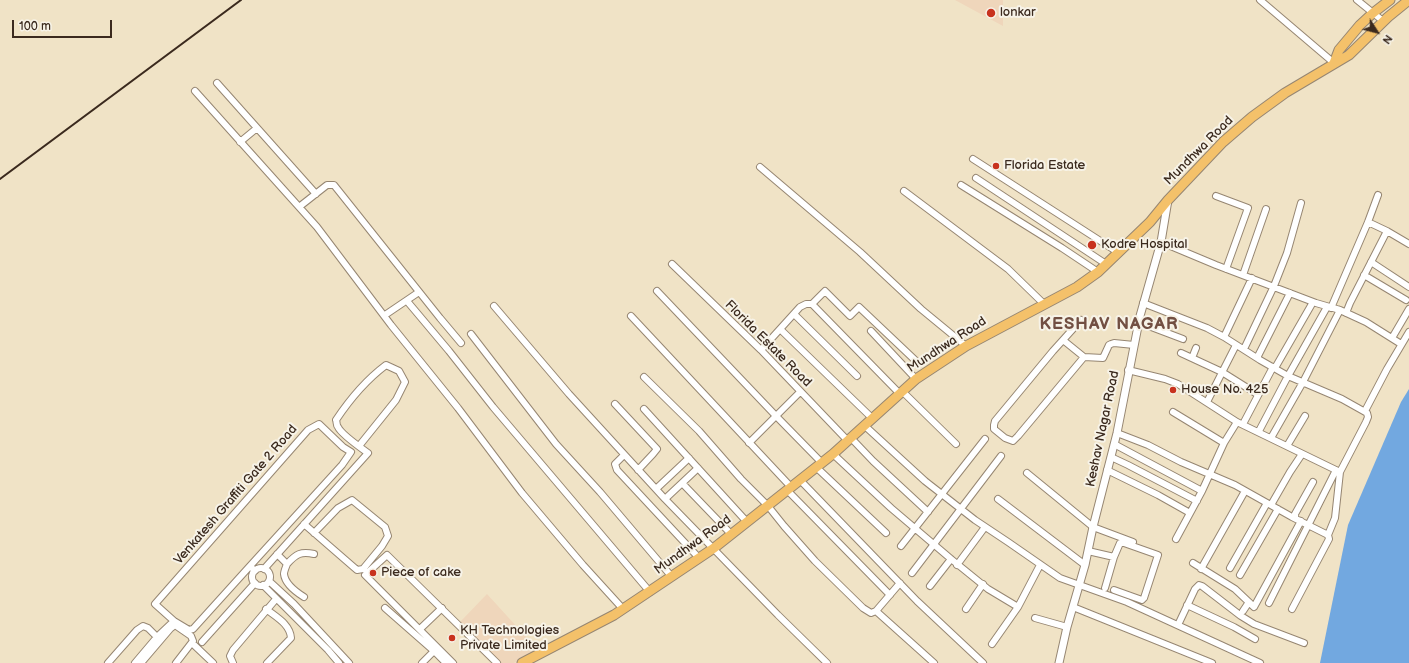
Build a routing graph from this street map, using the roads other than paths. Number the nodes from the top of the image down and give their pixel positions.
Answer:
1 (1260, 0) edge
2 (1357, 0) edge
3 (1390, 0) edge
4 (1409, 0) edge
5 (1373, 13) junction
6 (1384, 21) junction
7 (1334, 63) junction
8 (217, 83) dead end
9 (195, 91) dead end
10 (258, 128) junction
11 (240, 142) junction
12 (973, 159) dead end
13 (760, 167) dead end
14 (976, 178) dead end
15 (961, 185) dead end
16 (904, 190) dead end
17 (316, 194) junction
18 (1378, 195) dead end
19 (1216, 196) dead end
20 (1168, 200) junction
21 (1300, 204) dead end
22 (299, 207) junction
23 (1266, 209) dead end
24 (1368, 222) junction
25 (1387, 231) junction
26 (1161, 242) junction
27 (1409, 244) edge
28 (1118, 253) junction
29 (1371, 262) junction
30 (672, 264) dead end
31 (1106, 264) junction
32 (1226, 269) junction
33 (1098, 272) junction
34 (1243, 275) junction
35 (1364, 276) junction
36 (1252, 278) junction
37 (1274, 286) junction
38 (1409, 287) edge
39 (657, 291) dead end
40 (419, 292) junction
41 (1290, 293) junction
42 (1406, 300) dead end
43 (407, 301) junction
44 (1314, 302) junction
45 (1143, 303) junction
46 (812, 304) junction
47 (1044, 304) junction
48 (494, 306) dead end
49 (1329, 307) junction
50 (1409, 310) edge
51 (1343, 312) junction
52 (794, 314) junction
53 (385, 316) junction
54 (631, 316) dead end
55 (1081, 320) dead end
56 (1138, 322) junction
57 (780, 329) junction
58 (871, 331) dead end
59 (1409, 332) edge
60 (471, 334) dead end
61 (1224, 337) junction
62 (1392, 338) junction
63 (1183, 339) dead end
64 (1063, 340) junction
65 (461, 343) dead end
66 (1401, 344) junction
67 (1134, 345) junction
68 (1236, 345) junction
69 (966, 346) junction
70 (1196, 348) dead end
71 (1244, 349) junction
72 (761, 350) junction
73 (1181, 353) dead end
74 (1084, 357) junction
75 (1192, 358) junction
76 (1257, 358) junction
77 (916, 361) dead end
78 (1274, 368) junction
79 (1128, 370) junction
80 (1222, 372) junction
81 (857, 376) dead end
82 (1288, 376) junction
83 (644, 377) dead end
84 (916, 379) junction
85 (1303, 382) junction
86 (800, 392) junction
87 (902, 393) junction
88 (1257, 394) junction
89 (1207, 402) junction
90 (615, 404) dead end
91 (644, 410) dead end
92 (1366, 411) junction
93 (1173, 412) dead end
94 (776, 416) junction
95 (1305, 416) dead end
96 (873, 419) junction
97 (1240, 423) junction
98 (865, 426) junction
99 (1258, 431) junction
100 (1117, 433) junction
101 (1271, 438) junction
102 (985, 439) dead end
103 (849, 440) junction
104 (749, 443) junction
105 (1224, 443) junction
106 (956, 444) dead end
107 (1114, 444) junction
108 (359, 446) junction
109 (1287, 446) junction
110 (624, 454) junction
111 (833, 454) junction
112 (1302, 454) junction
113 (1001, 456) dead end
114 (1111, 457) junction
115 (689, 458) junction
116 (819, 465) junction
117 (698, 468) junction
118 (638, 470) junction
119 (1107, 470) junction
120 (1338, 471) junction
121 (1027, 473) dead end
122 (1210, 473) junction
123 (800, 480) junction
124 (1313, 482) dead end
125 (682, 483) junction
126 (656, 489) junction
127 (789, 489) junction
128 (1202, 491) junction
129 (1245, 491) junction
130 (942, 495) junction
131 (665, 499) junction
132 (998, 499) dead end
133 (1196, 501) junction
134 (1269, 504) junction
135 (768, 506) junction
136 (1278, 509) junction
137 (961, 510) junction
138 (928, 512) junction
139 (1190, 513) junction
140 (1298, 520) junction
141 (747, 522) junction
142 (304, 524) junction
143 (1310, 525) junction
144 (985, 527) junction
145 (1093, 527) junction
146 (915, 528) junction
147 (314, 533) junction
148 (886, 533) dead end
149 (731, 534) junction
150 (1328, 534) junction
151 (1176, 539) dead end
152 (1133, 542) dead end
153 (935, 545) junction
154 (901, 546) dead end
155 (714, 548) junction
156 (1088, 551) junction
157 (277, 554) junction
158 (314, 554) dead end
159 (1114, 557) junction
160 (699, 558) junction
161 (950, 560) junction
162 (1193, 563) dead end
163 (287, 564) junction
164 (1277, 564) junction
165 (957, 565) junction
166 (1040, 565) junction
167 (1085, 565) junction
168 (250, 566) junction
169 (1230, 568) dead end
170 (264, 569) junction
171 (1201, 569) junction
172 (1286, 569) junction
173 (255, 571) junction
174 (912, 573) dead end
175 (1240, 575) dead end
176 (672, 577) junction
177 (269, 581) junction
178 (255, 583) junction
179 (900, 583) junction
180 (983, 584) junction
181 (263, 585) junction
182 (1079, 585) junction
183 (930, 586) dead end
184 (1105, 588) dead end
185 (1114, 590) dead end
186 (650, 592) junction
187 (890, 595) junction
188 (304, 597) dead end
189 (276, 598) junction
190 (1249, 602) junction
191 (1269, 603) dead end
192 (1188, 605) junction
193 (1073, 606) junction
194 (1018, 607) junction
195 (385, 608) dead end
196 (442, 608) junction
197 (266, 609) junction
198 (623, 609) junction
199 (966, 609) dead end
200 (1292, 609) dead end
201 (876, 611) junction
202 (1243, 611) dead end
203 (1035, 618) dead end
204 (174, 621) junction
205 (1178, 625) junction
206 (1067, 627) junction
207 (420, 629) junction
208 (157, 637) junction
209 (1255, 639) dead end
210 (202, 642) dead end
211 (192, 643) junction
212 (1304, 643) dead end
213 (992, 644) dead end
214 (434, 651) junction
215 (525, 662) edge
216 (108, 663) edge
217 (135, 663) edge
218 (141, 663) edge
219 (176, 663) edge
220 (213, 663) edge
221 (233, 663) edge
222 (267, 663) edge
223 (339, 663) edge
224 (350, 663) edge
225 (422, 663) edge
226 (446, 663) edge
227 (453, 663) edge
228 (497, 663) edge
229 (827, 663) edge
230 (934, 663) edge
231 (983, 663) edge
232 (1059, 663) edge
233 (1212, 663) edge
234 (1260, 663) edge

1 - 7 street
2 - 5 street
3 - 5 main road
4 - 6 main road, Mundhwa Road
5 - 6 street
5 - 7 main road
6 - 7 main road, Mundhwa Road
7 - 20 main road, Mundhwa Road
8 - 10 street
9 - 11 street
10 - 11 street
10 - 17 street
11 - 22 street
12 - 28 street
13 - 69 street
14 - 31 street
15 - 33 street
16 - 47 street
17 - 22 street
17 - 40 street
18 - 24 street
19 - 32 street
20 - 26 street, Keshav Nagar Road
20 - 28 main road, Mundhwa Road
21 - 37 street
22 - 53 street
23 - 34 street
24 - 25 street
24 - 49 street
25 - 27 street
25 - 29 street
26 - 32 street
26 - 45 street, Keshav Nagar Road
28 - 31 main road, Mundhwa Road
29 - 35 street
29 - 38 street
30 - 72 street, Florida Estate Road
31 - 33 main road, Mundhwa Road
32 - 34 street
33 - 47 main road, Mundhwa Road
34 - 36 street
35 - 42 street
35 - 51 street
36 - 37 street
36 - 61 street
37 - 41 street
37 - 71 street
39 - 94 street
40 - 43 street
40 - 65 street
41 - 44 street
41 - 76 street
43 - 53 street
43 - 186 street
44 - 49 street
44 - 78 street
45 - 56 street, Keshav Nagar Road
45 - 61 street
46 - 52 street
46 - 77 street
46 - 87 street
47 - 69 main road, Mundhwa Road
48 - 110 street
49 - 51 street
49 - 82 street
50 - 62 street
51 - 62 street
51 - 85 street
52 - 57 street
52 - 81 street
53 - 198 street
54 - 104 street
55 - 64 street
56 - 63 street
56 - 67 street, Keshav Nagar Road
57 - 72 street
57 - 96 street
58 - 84 street
59 - 66 street
60 - 176 street
61 - 68 street
62 - 66 street
64 - 74 street
64 - 74 street
66 - 92 street
67 - 74 street
67 - 79 street, Keshav Nagar Road
68 - 71 street
68 - 80 street
69 - 84 main road, Mundhwa Road
70 - 75 street
71 - 76 street
72 - 86 street, Florida Estate Road
73 - 75 street
75 - 80 street
76 - 78 street
78 - 82 street
78 - 88 street
79 - 89 street
79 - 100 street, Keshav Nagar Road
80 - 88 street
80 - 89 street
82 - 85 street
82 - 99 street
83 - 135 street
84 - 87 main road, Mundhwa Road
85 - 92 street
85 - 101 street
86 - 94 street
86 - 103 street, Florida Estate Road
87 - 96 main road, Mundhwa Road
87 - 106 street
88 - 97 street
89 - 97 street
90 - 118 street
91 - 115 street
92 - 120 street
93 - 105 street
94 - 104 street
94 - 116 street
95 - 109 street
96 - 98 main road, Mundhwa Road
97 - 99 street
97 - 105 street
98 - 103 main road, Mundhwa Road
98 - 130 street
99 - 101 street
100 - 107 street, Keshav Nagar Road
100 - 122 street
101 - 109 street
102 - 130 street
103 - 111 main road, Mundhwa Road
103 - 138 street, Florida Estate Road
104 - 127 street
105 - 122 street
107 - 114 street, Keshav Nagar Road
107 - 128 street
108 - 108 street
108 - 142 street
109 - 112 street
110 - 118 street
110 - 160 street
111 - 116 main road, Mundhwa Road
111 - 146 street
112 - 120 street
112 - 134 street
113 - 137 street
114 - 119 street, Keshav Nagar Road
114 - 133 street
115 - 117 street
115 - 126 street
116 - 123 main road, Mundhwa Road
116 - 148 street
117 - 125 street
117 - 141 street
118 - 126 street
119 - 139 street
119 - 145 street, Keshav Nagar Road
120 - 143 street
120 - 150 street
121 - 145 street
122 - 128 street
122 - 129 street
123 - 127 main road, Mundhwa Road
123 - 179 street
124 - 140 street
125 - 131 street
125 - 149 street
126 - 131 street
127 - 135 main road, Mundhwa Road
127 - 187 street
128 - 133 street
129 - 134 street
129 - 171 street
130 - 137 street
130 - 138 street
131 - 155 street
132 - 167 street
133 - 139 street
134 - 136 street
134 - 169 street
135 - 141 main road, Mundhwa Road
135 - 201 street
136 - 140 street
136 - 175 street
137 - 144 street
137 - 153 street
138 - 146 street
139 - 151 street
140 - 143 street
140 - 164 street
141 - 149 main road, Mundhwa Road
142 - 147 street
142 - 157 street
143 - 150 street
143 - 172 street
144 - 165 street
144 - 166 street
145 - 152 street
145 - 156 street, Keshav Nagar Road
146 - 153 street
146 - 154 street
147 - 147 street
149 - 155 main road, Mundhwa Road
150 - 200 street
153 - 161 street
153 - 174 street
155 - 160 main road, Mundhwa Road
155 - 229 street
156 - 159 street
156 - 167 street, Keshav Nagar Road
157 - 163 street
157 - 170 street
158 - 163 street
159 - 184 street
159 - 185 street
160 - 176 main road, Mundhwa Road
161 - 165 street
161 - 183 street
162 - 171 street
163 - 188 street
164 - 172 street
164 - 190 street
165 - 180 street
166 - 182 street
166 - 194 street
167 - 182 street, Keshav Nagar Road
168 - 173 street
168 - 204 street, Venkatesh Graffiti Gate 2 Road
168 - 204 street, Venkatesh Graffiti Gate 2 Road
170 - 173 street
170 - 177 street
171 - 190 street
172 - 191 street
173 - 178 street
176 - 186 main road, Mundhwa Road
177 - 181 street
177 - 224 street
178 - 181 street
178 - 210 street
179 - 187 street
179 - 231 street
180 - 194 street
180 - 199 street
181 - 189 street
182 - 193 street, Keshav Nagar Road
182 - 205 street
186 - 198 main road, Mundhwa Road
187 - 201 street
189 - 197 street
189 - 223 street
190 - 202 street
192 - 205 street
192 - 209 street
192 - 212 street
193 - 206 street, Keshav Nagar Road
193 - 233 street
194 - 213 street
195 - 214 street
196 - 207 street
196 - 207 street
196 - 228 street
197 - 221 street
197 - 222 street
198 - 215 main road, Mundhwa Road
201 - 230 street
203 - 206 street
204 - 208 street
205 - 234 street
206 - 232 street, Keshav Nagar Road
207 - 227 street
208 - 216 street
208 - 217 street
211 - 218 street
211 - 219 street
211 - 220 street
214 - 225 street
214 - 226 street

